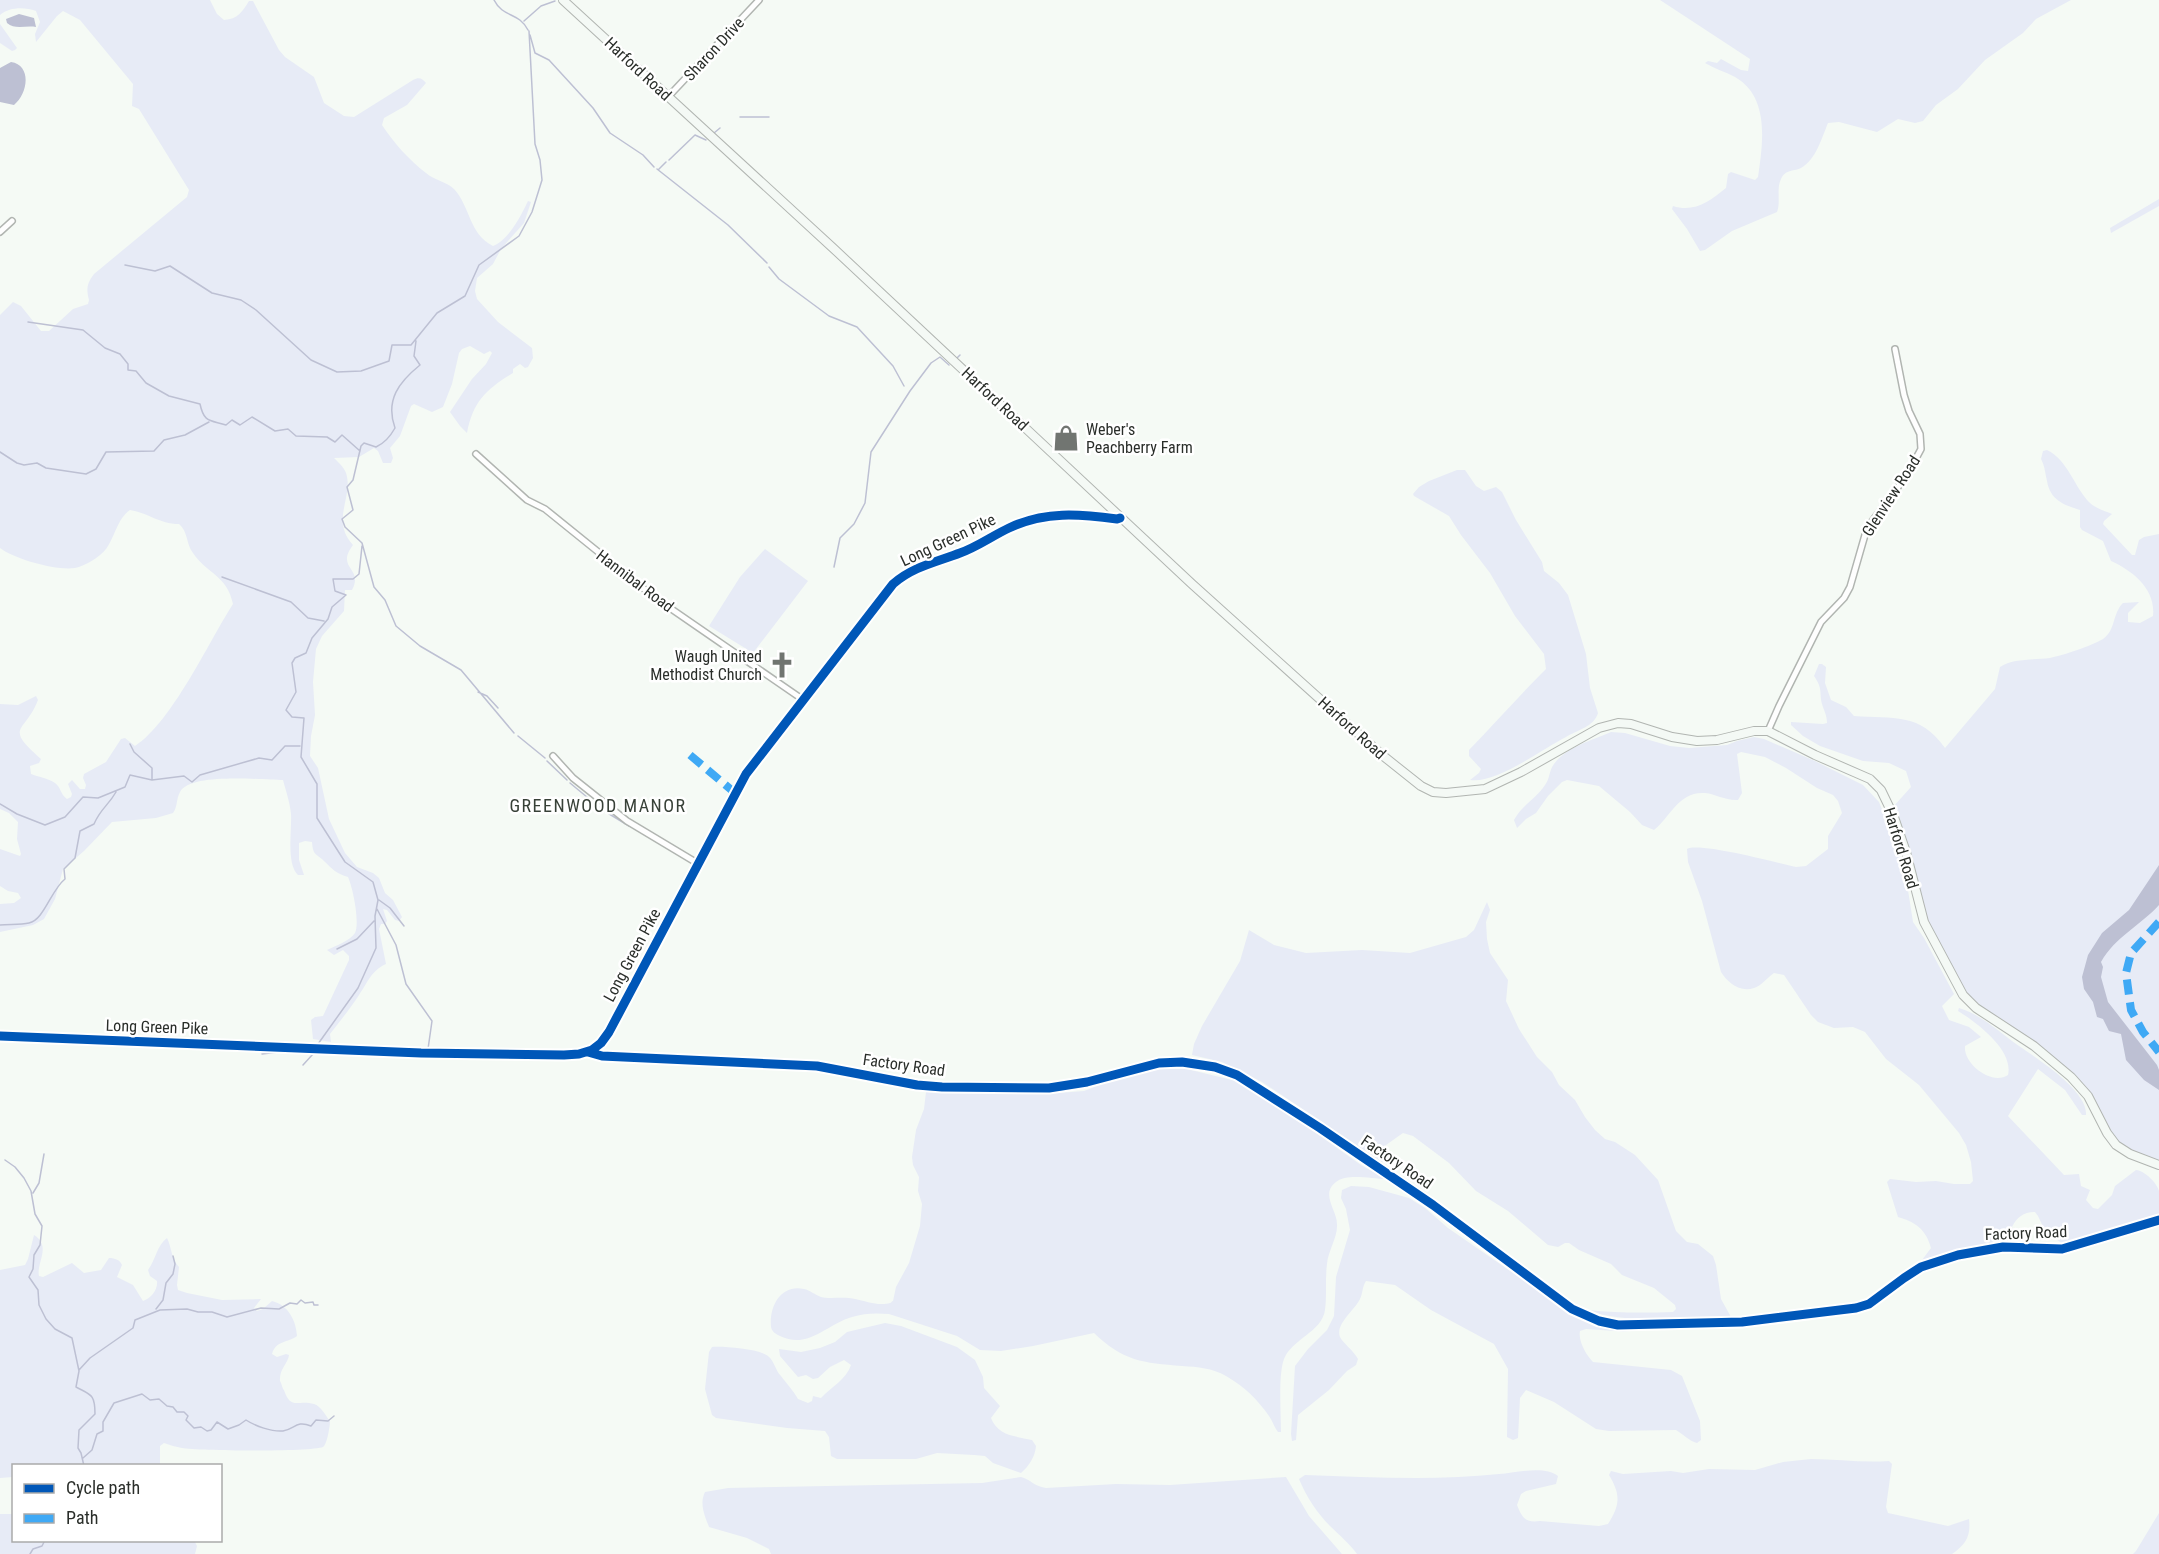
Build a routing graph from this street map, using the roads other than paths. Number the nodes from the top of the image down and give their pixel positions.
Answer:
1 (563, 0) edge
2 (759, 0) edge
3 (668, 98) junction
4 (12, 221) dead end
5 (0, 232) edge
6 (1895, 349) dead end
7 (476, 454) dead end
8 (1120, 518) junction
9 (802, 699) junction
10 (1768, 731) junction
11 (553, 756) dead end
12 (697, 863) junction
13 (0, 1036) edge
14 (588, 1052) junction
15 (2159, 1165) edge
16 (2159, 1220) edge

1 - 3 main road, Harford Road
2 - 3 street, Sharon Drive
3 - 8 main road, Harford Road
4 - 5 street
6 - 10 street, Glenview Road
7 - 9 street, Hannibal Road
8 - 9 main road, Long Green Pike
8 - 10 main road, Harford Road
9 - 12 main road, Long Green Pike
10 - 15 main road, Harford Road
11 - 12 street
12 - 14 main road, Long Green Pike
13 - 14 main road, Long Green Pike
14 - 16 street, Factory Road

